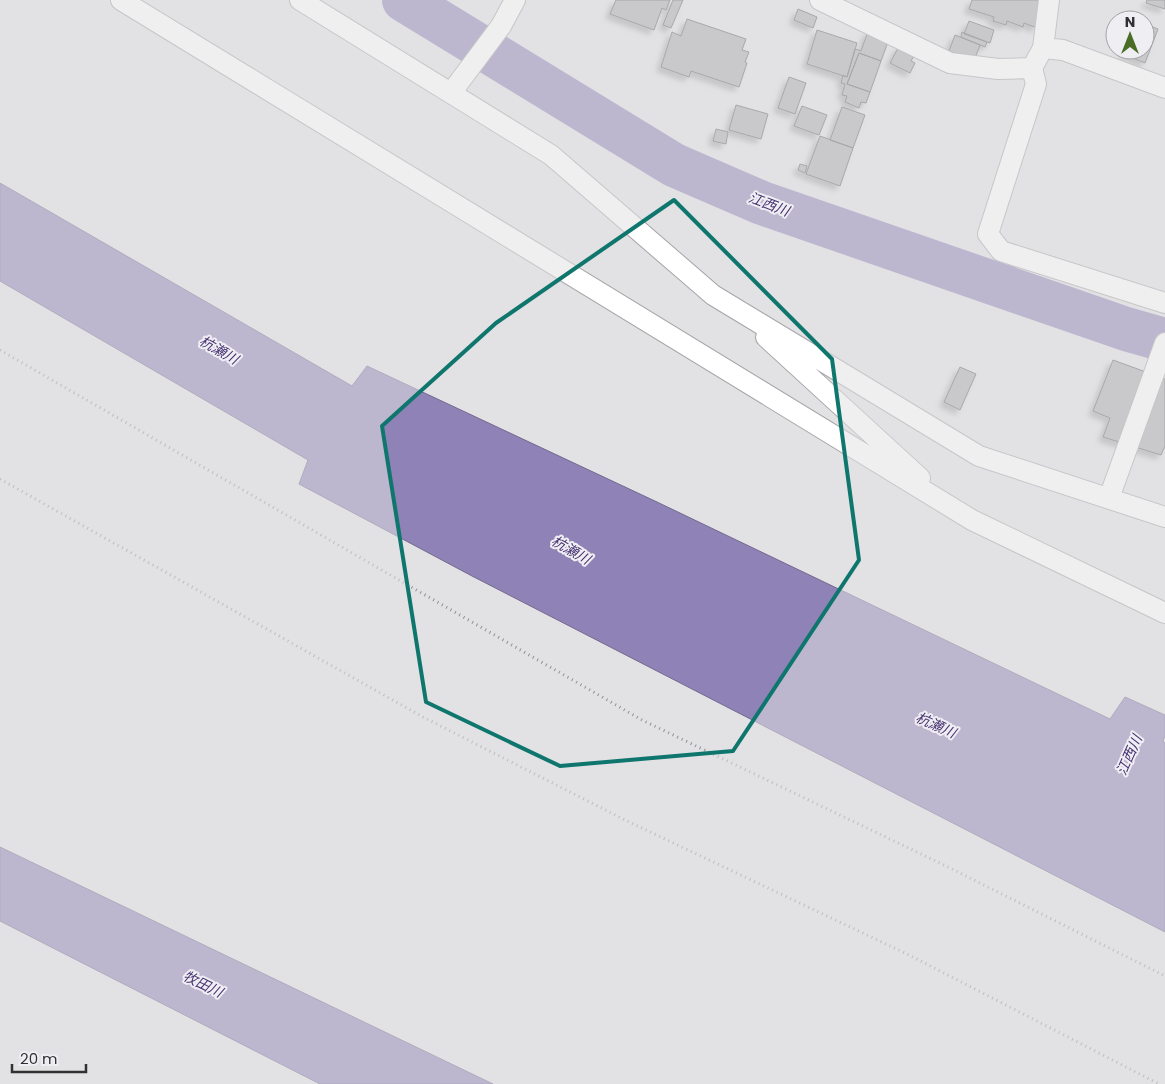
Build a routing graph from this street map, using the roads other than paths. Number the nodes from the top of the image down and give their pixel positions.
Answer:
1 (121, 0) edge
2 (300, 0) edge
3 (515, 0) edge
4 (820, 0) edge
5 (1050, 0) edge
6 (1043, 48) junction
7 (1032, 68) junction
8 (1165, 88) edge
9 (451, 93) junction
10 (1165, 302) edge
11 (734, 307) junction
12 (1165, 343) edge
13 (1109, 498) junction
14 (953, 508) junction
15 (1165, 517) edge
16 (1165, 613) edge

1 - 14 street
2 - 9 street
3 - 9 street
4 - 7 street
5 - 6 street
6 - 7 street
6 - 8 street
7 - 10 street
9 - 11 street
11 - 13 street
11 - 14 street
12 - 13 street
13 - 15 street
14 - 16 street

